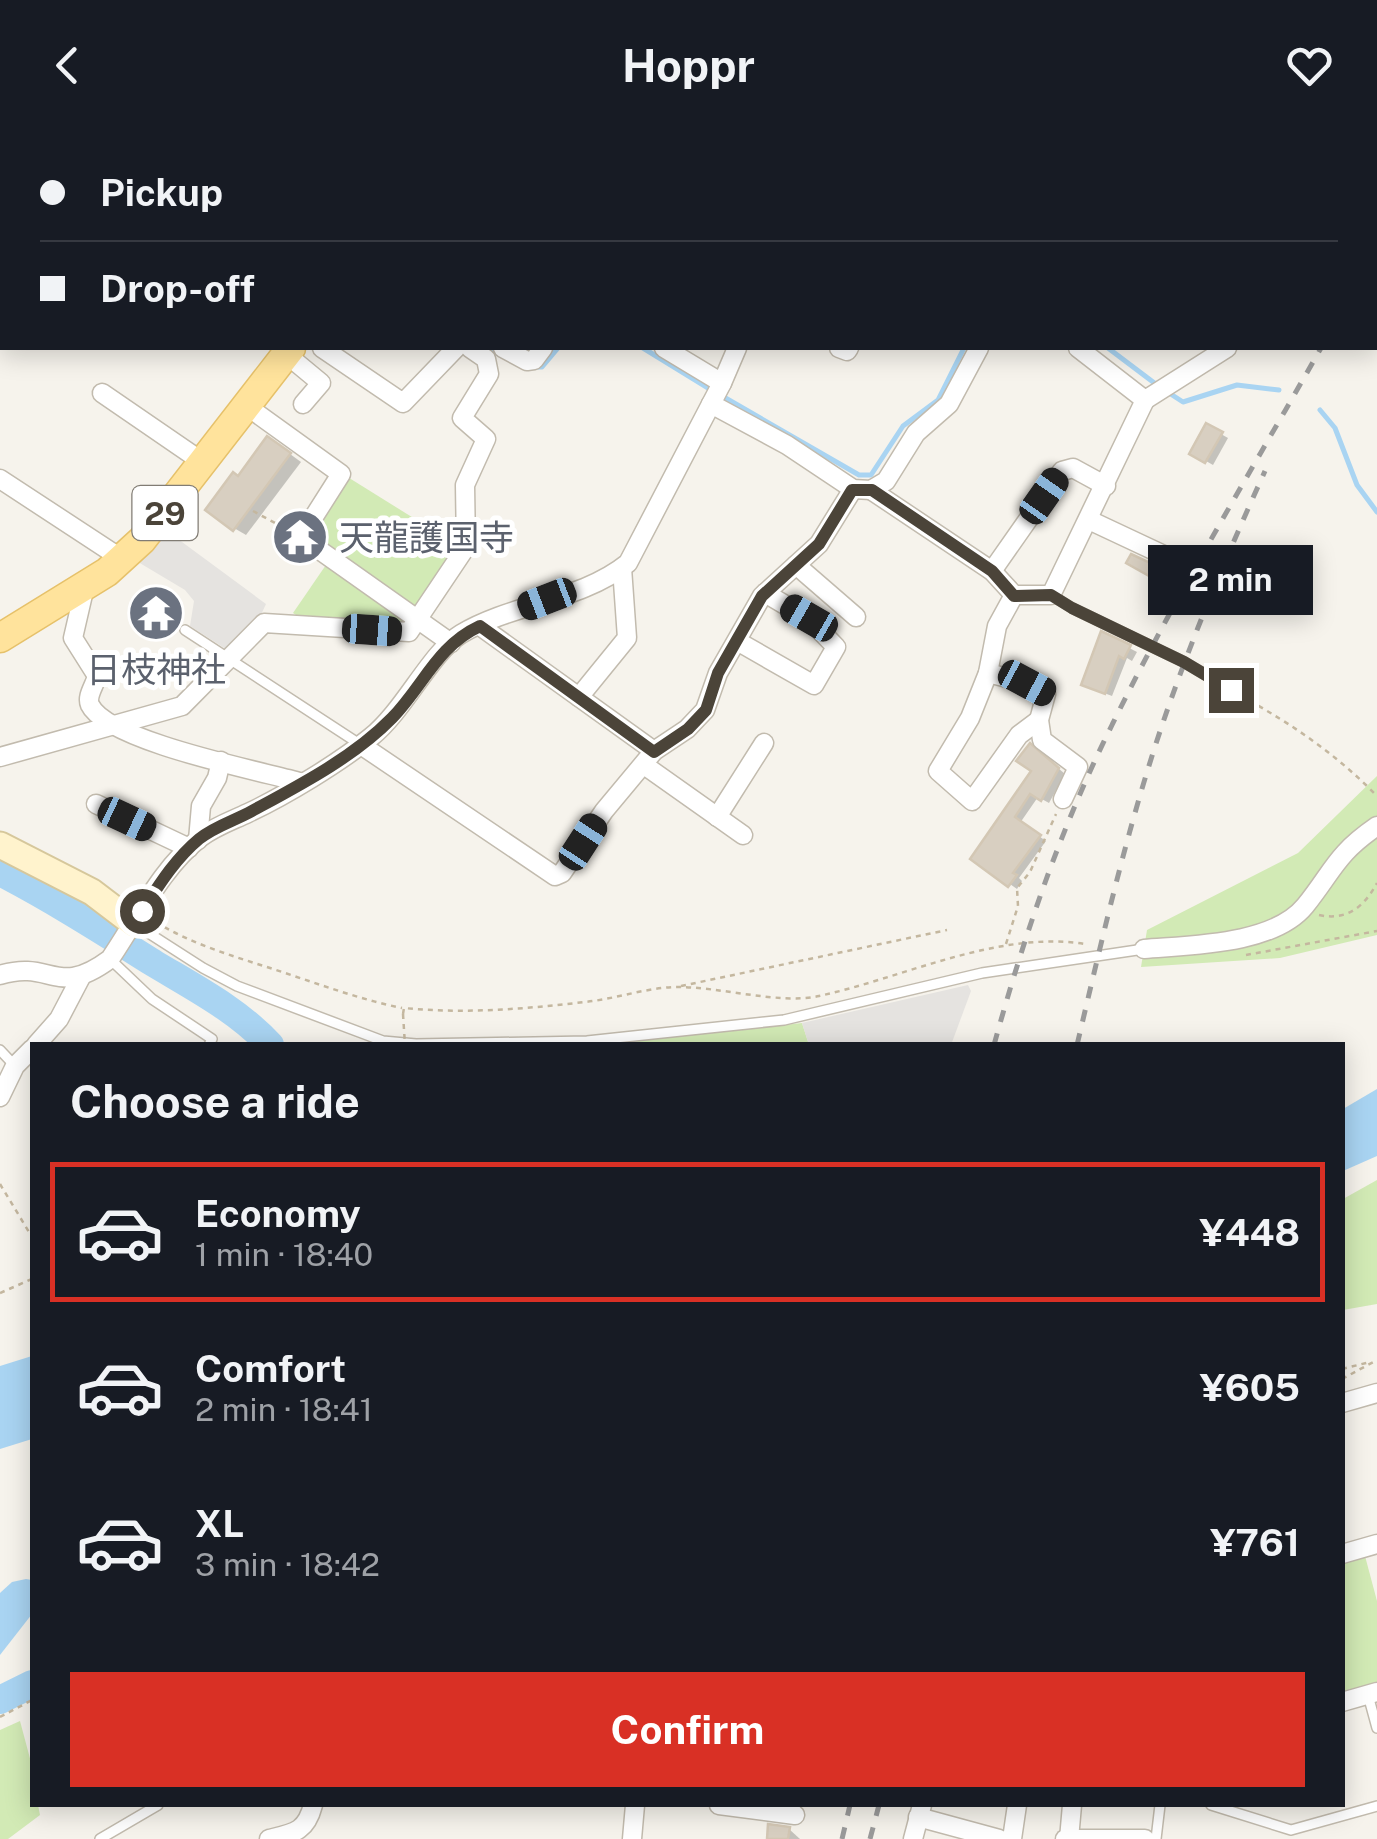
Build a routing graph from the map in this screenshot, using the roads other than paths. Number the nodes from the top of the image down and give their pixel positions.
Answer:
1 (325, 350) edge
2 (454, 350) edge
3 (478, 350) edge
4 (506, 350) edge
5 (542, 350) edge
6 (666, 350) edge
7 (735, 350) edge
8 (978, 350) edge
9 (1081, 350) edge
10 (1224, 350) edge
11 (288, 351) edge
12 (102, 393) dead end
13 (717, 394) junction
14 (1147, 398) junction
15 (303, 404) dead end
16 (248, 407) junction
17 (204, 463) junction
18 (0, 480) edge
19 (1106, 486) junction
20 (862, 490) junction
21 (1089, 520) junction
22 (122, 560) junction
23 (796, 565) junction
24 (1187, 566) dead end
25 (622, 568) junction
26 (992, 571) junction
27 (85, 586) junction
28 (765, 593) junction
29 (1051, 595) junction
30 (1014, 596) junction
31 (856, 616) dead end
32 (418, 621) junction
33 (480, 626) junction
34 (185, 630) dead end
35 (0, 638) edge
36 (736, 641) junction
37 (451, 643) junction
38 (228, 658) junction
39 (988, 673) junction
40 (1231, 690) road end
41 (580, 697) junction
42 (1039, 720) junction
43 (114, 726) junction
44 (362, 744) junction
45 (764, 744) dead end
46 (0, 756) edge
47 (649, 758) junction
48 (221, 761) junction
49 (300, 782) junction
50 (1063, 799) road end
51 (96, 804) dead end
52 (716, 816) junction
53 (1377, 826) edge
54 (743, 835) dead end
55 (193, 844) junction
56 (0, 845) edge
57 (137, 925) junction
58 (1144, 950) joint
59 (113, 955) junction
60 (0, 974) edge
61 (81, 977) junction
62 (38, 1042) edge
63 (210, 1042) edge
64 (395, 1042) edge
65 (530, 1042) edge
66 (0, 1050) edge
67 (30, 1051) edge
68 (15, 1066) junction
69 (0, 1097) edge
70 (1377, 1393) edge
71 (1345, 1402) edge
72 (1377, 1544) edge
73 (1345, 1553) edge
74 (1372, 1694) edge
75 (1345, 1701) edge
76 (1377, 1728) edge
77 (1377, 1806) edge
78 (155, 1807) edge
79 (312, 1807) edge
80 (635, 1807) edge
81 (735, 1807) edge
82 (1017, 1807) edge
83 (1072, 1807) edge
84 (1160, 1807) edge
85 (1217, 1807) edge
86 (920, 1811) edge
87 (795, 1815) dead end
88 (100, 1839) edge
89 (269, 1839) edge
90 (632, 1839) edge
91 (913, 1839) edge
92 (999, 1839) edge
93 (1012, 1839) edge
94 (1067, 1839) edge
95 (1145, 1839) edge
96 (1156, 1839) edge

1 - 2 street
3 - 32 street
4 - 5 street
6 - 13 street
7 - 13 street
8 - 20 street
9 - 14 street
10 - 14 street
11 - 15 street
11 - 16 main road, 29
12 - 17 street
13 - 20 street
13 - 25 street
14 - 19 street
16 - 17 main road, 29
16 - 32 street
17 - 22 main road, 29
18 - 22 street
19 - 21 street
19 - 26 street
20 - 23 street
20 - 26 street
21 - 24 street
21 - 29 street
22 - 27 main road, 29
23 - 28 street
23 - 31 street
25 - 33 street
25 - 41 street
26 - 30 street
27 - 35 main road, 29
27 - 43 street
28 - 36 street
28 - 36 street
29 - 30 street
29 - 40 lane
30 - 39 street
32 - 37 street
32 - 38 street
33 - 37 street
33 - 41 street
34 - 38 lane
36 - 47 street
37 - 44 street
38 - 43 street
38 - 44 lane
39 - 42 street
39 - 42 street
41 - 47 street
42 - 50 street
43 - 46 street
43 - 48 street
44 - 47 street
44 - 49 street
45 - 52 street
47 - 52 street
48 - 49 street
48 - 55 street
49 - 55 street
51 - 55 street
52 - 54 street
53 - 58 street
55 - 57 street
56 - 57 street
57 - 59 street
57 - 64 lane
58 - 65 lane
59 - 61 street
59 - 63 lane
60 - 61 street
61 - 62 street
66 - 68 lane
67 - 68 street
68 - 69 street
70 - 71 street
72 - 73 street
74 - 75 street
74 - 76 lane
77 - 85 lane
78 - 88 lane
79 - 89 street
80 - 90 street
81 - 87 street
82 - 93 street
83 - 94 street
84 - 96 lane
86 - 91 street
86 - 92 street
94 - 95 street

